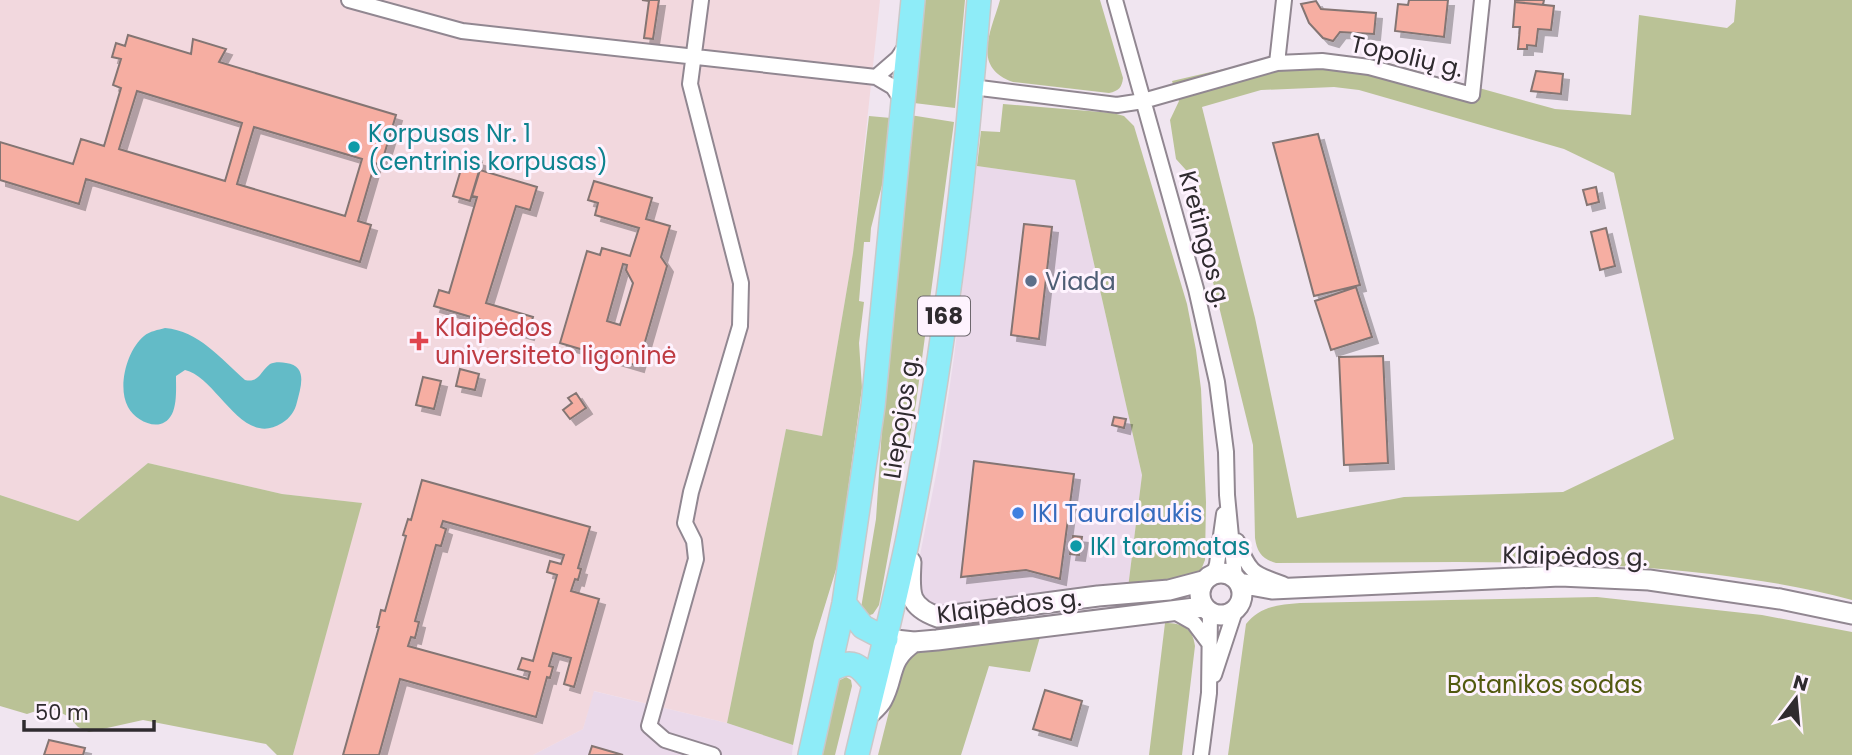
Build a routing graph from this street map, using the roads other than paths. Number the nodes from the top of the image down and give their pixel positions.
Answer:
1 (349, 0) edge
2 (701, 0) edge
3 (979, 0) edge
4 (1115, 0) edge
5 (1284, 0) edge
6 (1482, 0) edge
7 (911, 2) edge
8 (909, 39) junction
9 (693, 56) junction
10 (1277, 63) junction
11 (876, 77) junction
12 (972, 87) junction
13 (1143, 101) junction
14 (903, 102) junction
15 (1227, 495) junction
16 (1231, 527) junction
17 (906, 544) junction
18 (1209, 578) junction
19 (1237, 581) junction
20 (1295, 588) junction
21 (1272, 589) junction
22 (844, 603) junction
23 (1237, 608) junction
24 (1171, 610) junction
25 (1207, 610) junction
26 (1852, 614) edge
27 (886, 639) junction
28 (914, 642) junction
29 (1209, 643) junction
30 (829, 671) junction
31 (874, 684) junction
32 (1209, 693) junction
33 (866, 717) junction
34 (810, 754) edge
35 (713, 755) edge
36 (857, 755) edge
37 (1201, 755) edge

1 - 9 street
2 - 9 street
3 - 12 main road, Liepojos g. / 168
4 - 13 street, Kretingos g.
5 - 10 street
6 - 10 street, Topolių g.
7 - 8 main road, Liepojos g. / 168
8 - 11 street
8 - 14 main road, Liepojos g. / 168
9 - 11 street
9 - 35 street
10 - 13 street
11 - 14 street
12 - 13 street
12 - 17 main road, Liepojos g. / 168
13 - 15 street, Kretingos g.
14 - 22 main road, Liepojos g. / 168
15 - 16 street, Kretingos g.
15 - 18 street, Kretingos g.
16 - 19 street, Kretingos g.
16 - 20 street, Klaipėdos g.
17 - 18 main road
17 - 27 main road, Liepojos g. / 168
18 - 19 main road
18 - 25 main road
19 - 21 main road
19 - 23 main road
20 - 21 main road, Klaipėdos g.
20 - 26 main road, Klaipėdos g.
21 - 23 main road
22 - 27 main road
22 - 30 main road, Liepojos g. / 168
23 - 25 main road
23 - 32 street
24 - 25 main road, Klaipėdos g.
24 - 28 main road, Klaipėdos g.
24 - 29 street
25 - 29 street
27 - 28 main road, Klaipėdos g.
27 - 31 main road, Liepojos g. / 168
28 - 33 main road
29 - 32 street
30 - 31 main road
30 - 34 main road, Liepojos g. / 168
31 - 33 main road, Liepojos g. / 168
32 - 37 street
33 - 36 main road, Liepojos g. / 168

